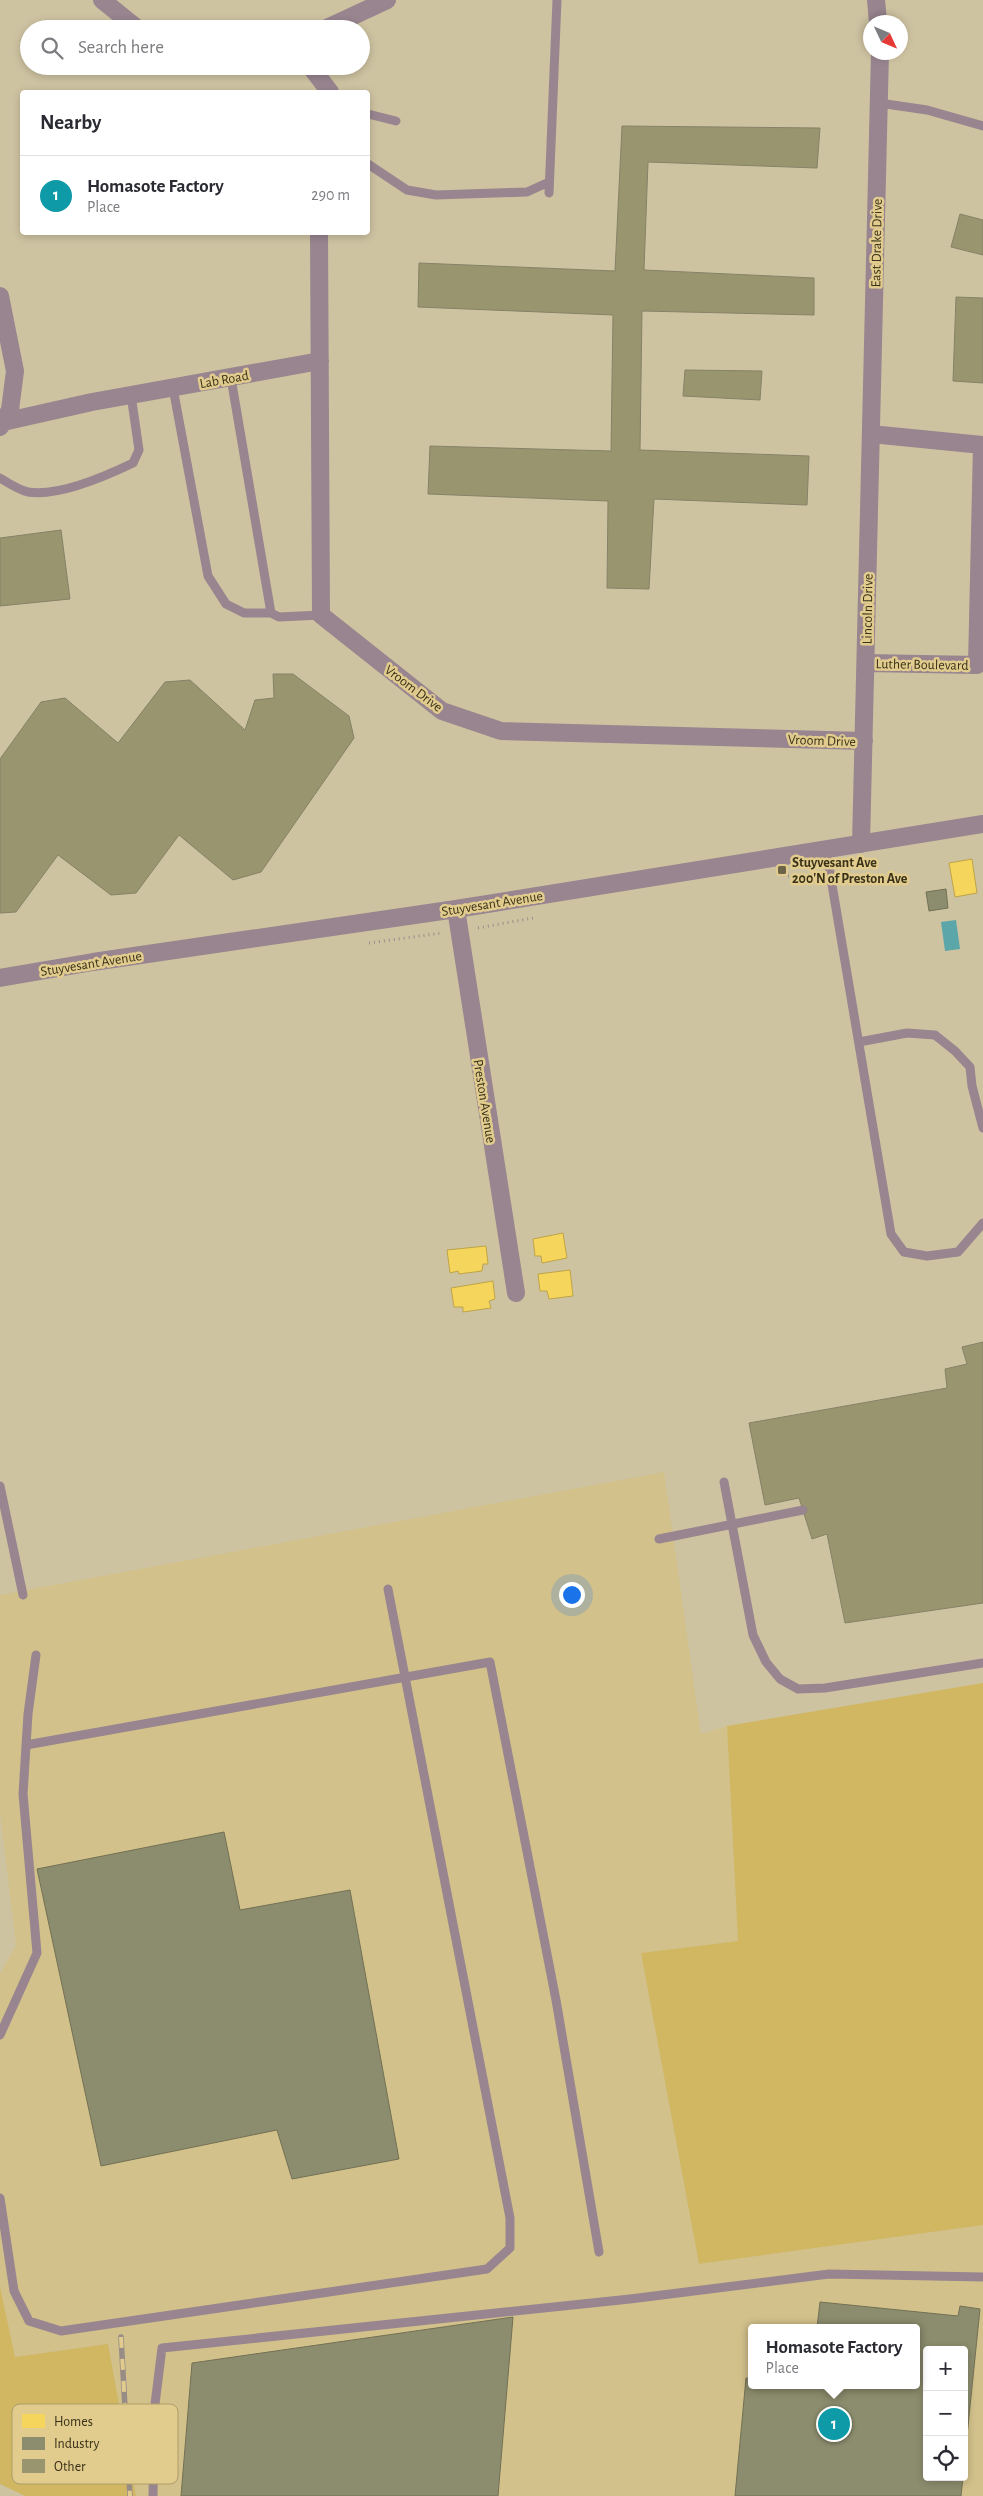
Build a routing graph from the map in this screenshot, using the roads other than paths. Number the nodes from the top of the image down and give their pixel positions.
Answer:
1 (102, 0) edge
2 (387, 0) edge
3 (557, 0) edge
4 (876, 0) edge
5 (877, 15) edge
6 (127, 20) edge
7 (344, 20) edge
8 (880, 60) edge
9 (317, 75) edge
10 (328, 90) edge
11 (879, 103) junction
12 (370, 114) edge
13 (396, 121) dead end
14 (983, 126) edge
15 (370, 165) edge
16 (549, 182) junction
17 (549, 193) dead end
18 (319, 235) edge
19 (0, 296) edge
20 (320, 361) junction
21 (231, 378) junction
22 (173, 388) junction
23 (131, 395) junction
24 (2, 424) edge
25 (871, 434) junction
26 (0, 478) edge
27 (271, 613) junction
28 (322, 615) junction
29 (866, 663) junction
30 (980, 665) edge
31 (864, 741) junction
32 (983, 824) edge
33 (861, 844) junction
34 (826, 849) junction
35 (456, 909) junction
36 (0, 978) edge
37 (859, 1042) junction
38 (983, 1128) edge
39 (983, 1224) edge
40 (516, 1293) dead end
41 (724, 1482) dead end
42 (0, 1486) edge
43 (803, 1510) dead end
44 (731, 1523) junction
45 (659, 1539) dead end
46 (388, 1589) dead end
47 (23, 1595) dead end
48 (36, 1655) dead end
49 (983, 1663) edge
50 (406, 1677) junction
51 (26, 1745) junction
52 (0, 2035) edge
53 (0, 2198) edge
54 (599, 2252) dead end
55 (983, 2277) edge
56 (155, 2404) edge

1 - 6 street
2 - 7 street
3 - 16 lane
4 - 5 street
8 - 11 street, East Drake Drive
9 - 10 street
11 - 14 lane
11 - 25 street, East Drake Drive
12 - 13 lane
15 - 16 lane
16 - 17 lane
18 - 20 street
19 - 24 street
20 - 21 street, Lab Road
20 - 28 street
21 - 22 street, Lab Road
21 - 27 lane
22 - 23 street, Lab Road
22 - 27 lane
23 - 24 street, Lab Road
23 - 26 lane
25 - 29 street, Lincoln Drive
25 - 30 street, Luther Boulevard
27 - 28 lane
28 - 31 street, Vroom Drive
29 - 30 street, Luther Boulevard
29 - 31 street, Lincoln Drive
31 - 33 street, Lincoln Drive
32 - 33 street, Stuyvesant Avenue
33 - 34 street, Stuyvesant Avenue
34 - 35 street, Stuyvesant Avenue
34 - 37 lane
35 - 36 street, Stuyvesant Avenue
35 - 40 street, Preston Avenue
37 - 38 lane
37 - 39 lane
41 - 44 lane
42 - 47 lane
43 - 44 lane
44 - 45 lane
44 - 49 lane
46 - 50 lane
48 - 51 lane
50 - 51 lane
50 - 53 lane
50 - 54 lane
51 - 52 lane
55 - 56 lane

